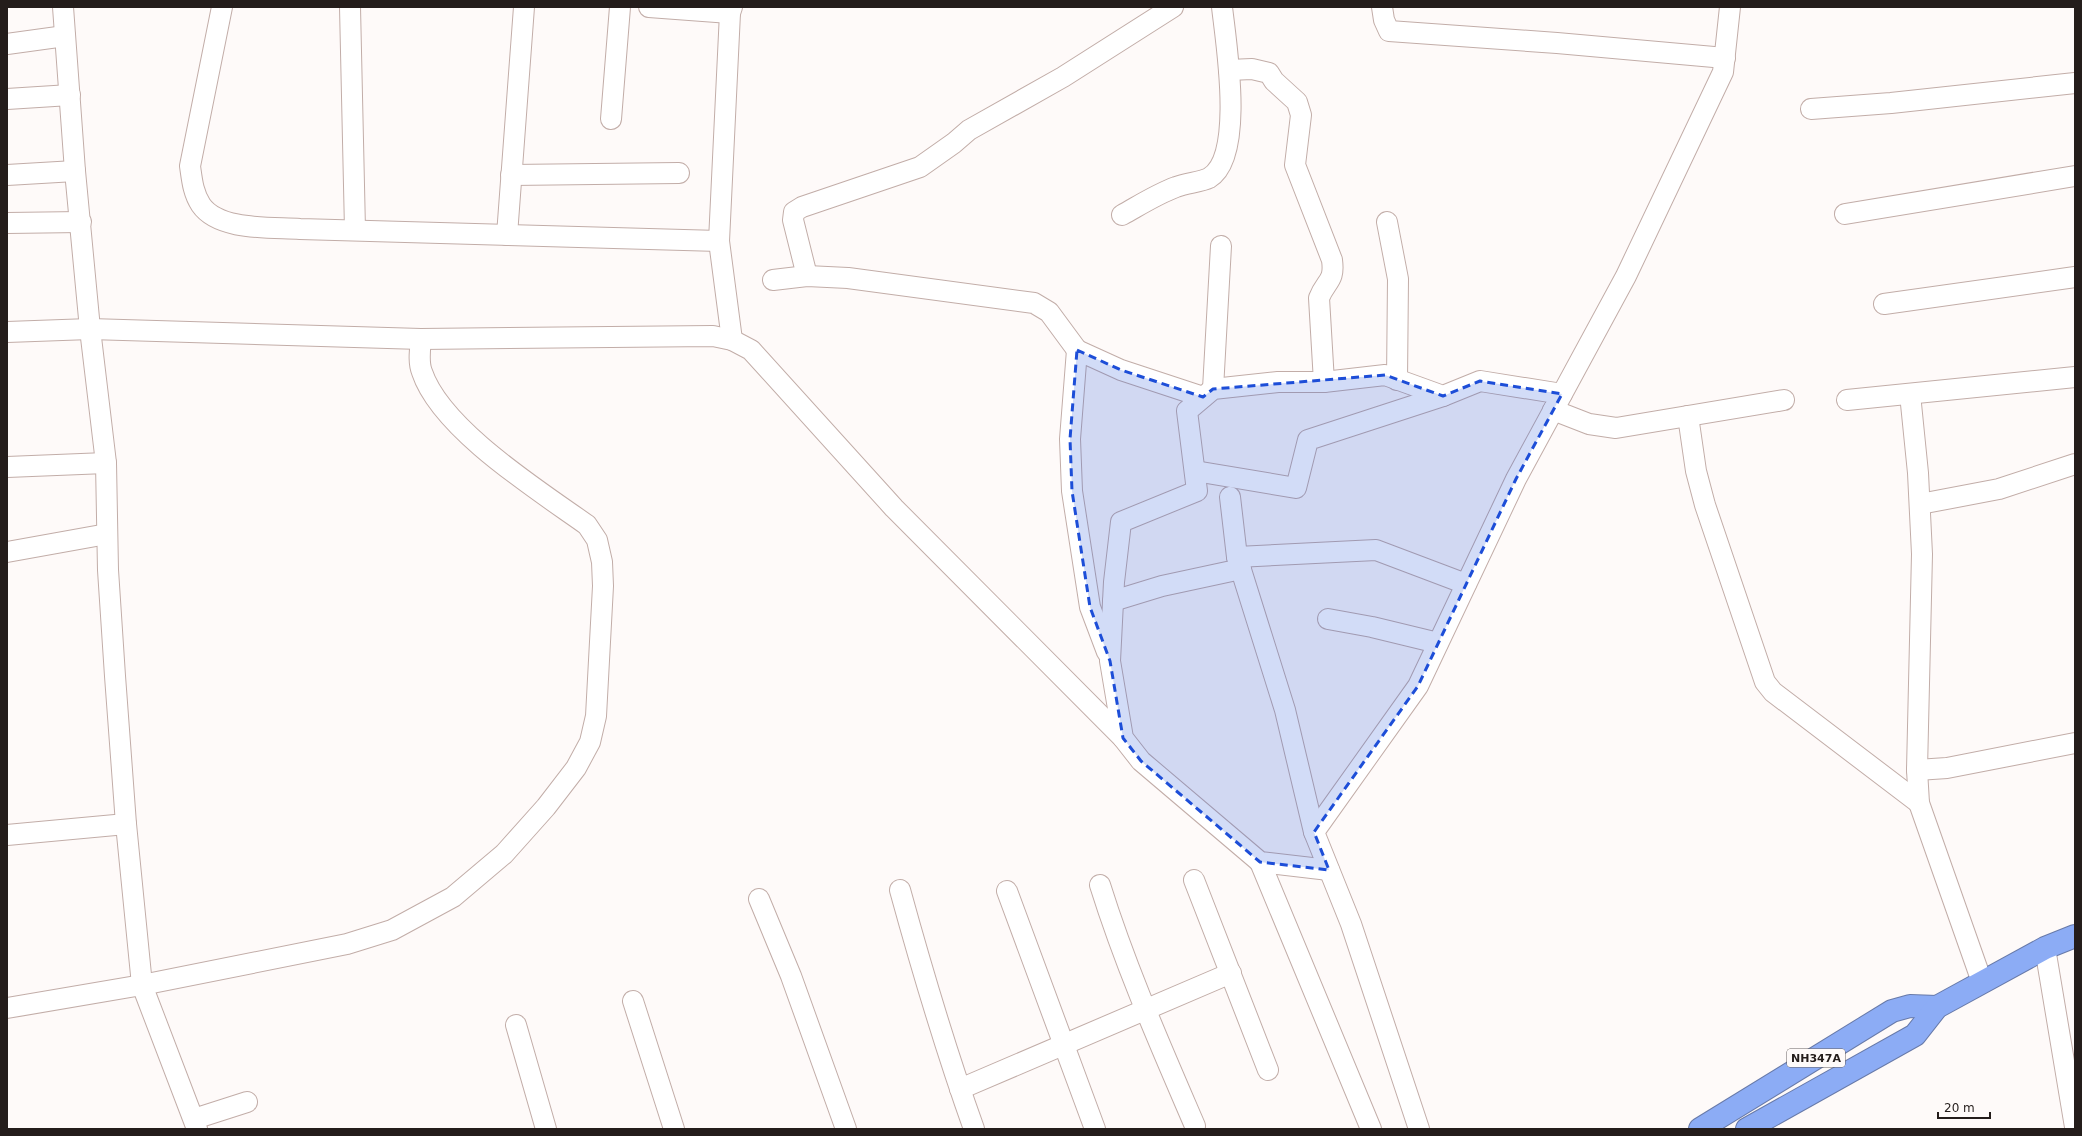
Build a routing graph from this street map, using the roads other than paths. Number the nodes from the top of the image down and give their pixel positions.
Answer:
1 (63, 7) edge
2 (222, 7) edge
3 (350, 7) edge
4 (524, 7) edge
5 (620, 7) edge
6 (649, 7) edge
7 (1173, 7) edge
8 (1222, 7) edge
9 (1382, 7) edge
10 (1730, 7) edge
11 (731, 10) edge
12 (65, 36) junction
13 (7, 44) edge
14 (1725, 58) junction
15 (1229, 70) junction
16 (2075, 83) edge
17 (70, 95) junction
18 (7, 99) edge
19 (1811, 109) dead end
20 (611, 119) dead end
21 (75, 172) junction
22 (679, 173) dead end
23 (7, 175) edge
24 (511, 175) junction
25 (2075, 176) edge
26 (1845, 214) dead end
27 (1122, 215) dead end
28 (81, 222) junction
29 (1387, 222) dead end
30 (7, 223) edge
31 (355, 230) junction
32 (507, 235) junction
33 (719, 241) junction
34 (1221, 246) dead end
35 (807, 276) junction
36 (2075, 277) edge
37 (773, 280) dead end
38 (1884, 304) dead end
39 (90, 330) junction
40 (7, 332) edge
41 (421, 339) junction
42 (732, 340) junction
43 (1077, 350) junction
44 (2075, 377) edge
45 (1397, 380) junction
46 (1324, 382) junction
47 (1208, 393) junction
48 (1910, 394) junction
49 (1443, 396) junction
50 (1784, 400) dead end
51 (1847, 400) dead end
52 (1558, 402) junction
53 (1688, 416) junction
54 (106, 463) junction
55 (2075, 464) edge
56 (7, 467) edge
57 (1194, 471) junction
58 (1230, 497) dead end
59 (1920, 504) junction
60 (107, 534) junction
61 (7, 552) edge
62 (1239, 563) junction
63 (1466, 584) junction
64 (1113, 601) junction
65 (1328, 619) dead end
66 (1438, 642) junction
67 (1110, 661) junction
68 (1123, 738) junction
69 (2075, 743) edge
70 (1917, 770) junction
71 (1919, 803) junction
72 (126, 824) junction
73 (1314, 832) junction
74 (7, 835) edge
75 (1260, 862) junction
76 (1329, 870) junction
77 (1194, 880) dead end
78 (1100, 885) dead end
79 (900, 890) dead end
80 (1007, 892) dead end
81 (759, 899) dead end
82 (2075, 936) edge
83 (2045, 948) junction
84 (1230, 973) junction
85 (1982, 982) junction
86 (142, 985) junction
87 (634, 1001) dead end
88 (1937, 1007) junction
89 (7, 1008) edge
90 (1145, 1009) junction
91 (516, 1025) dead end
92 (1063, 1044) junction
93 (1268, 1070) dead end
94 (960, 1089) junction
95 (247, 1102) dead end
96 (195, 1124) edge
97 (1195, 1126) dead end
98 (2075, 1127) edge
99 (546, 1129) edge
100 (674, 1129) edge
101 (846, 1129) edge
102 (974, 1129) edge
103 (1095, 1129) edge
104 (1371, 1129) edge
105 (1419, 1129) edge
106 (1700, 1129) edge
107 (1748, 1129) edge

1 - 12 street
2 - 31 street
3 - 31 street
4 - 24 street
5 - 20 street
6 - 11 street
7 - 35 street
8 - 15 street
9 - 14 street
10 - 14 street
11 - 33 street
12 - 13 street
12 - 17 street
14 - 52 street
15 - 27 street
15 - 46 street
16 - 19 street
17 - 18 street
17 - 21 street
21 - 23 street
21 - 28 street
22 - 24 street
24 - 32 street
25 - 26 street
28 - 30 street
28 - 39 street
29 - 45 street
31 - 32 street
32 - 33 street
33 - 42 street
34 - 47 street
35 - 37 street
35 - 43 street
36 - 38 street
39 - 40 street
39 - 41 street
39 - 54 street
41 - 42 street
41 - 86 street
42 - 68 street
43 - 47 street
43 - 67 street
44 - 48 street
45 - 46 street
45 - 49 street
46 - 47 street
47 - 57 street
48 - 51 street
48 - 59 street
49 - 52 street
49 - 57 street
50 - 53 street
52 - 53 street
52 - 63 street
53 - 71 street
54 - 56 street
54 - 60 street
55 - 59 street
57 - 64 street
58 - 62 street
59 - 70 street
60 - 61 street
60 - 72 street
62 - 63 street
62 - 64 street
62 - 73 street
63 - 66 street
64 - 67 street
65 - 66 street
66 - 73 street
67 - 68 street
68 - 75 street
69 - 70 street
70 - 71 street
71 - 85 street
72 - 74 street
72 - 86 street
73 - 76 street
75 - 76 street
75 - 104 street
76 - 105 street
77 - 84 street
78 - 90 street
79 - 94 street
80 - 92 street
81 - 101 street
82 - 83 highway, NH347A
83 - 85 highway, NH347A
83 - 98 street
84 - 90 street
84 - 93 street
85 - 88 highway, NH347A
86 - 89 street
86 - 96 street
87 - 100 street
88 - 106 highway, NH347A
88 - 107 highway, NH347A
90 - 92 street
90 - 97 street
91 - 99 street
92 - 94 street
92 - 103 street
94 - 102 street
95 - 96 street

